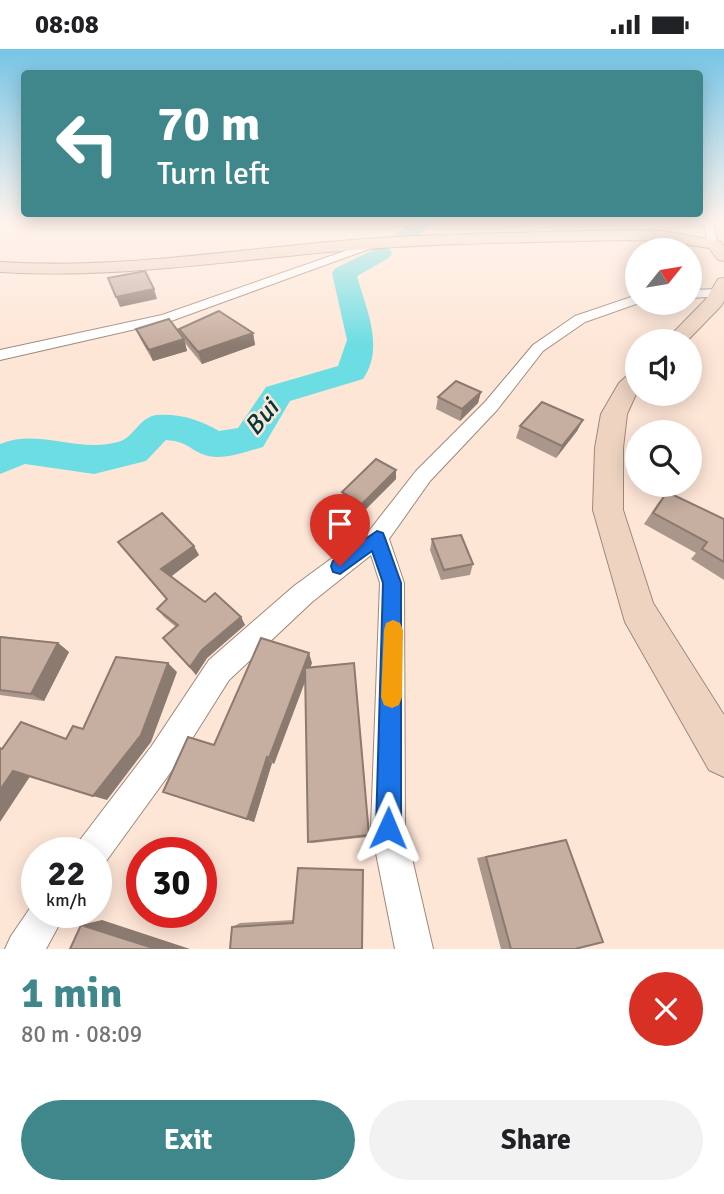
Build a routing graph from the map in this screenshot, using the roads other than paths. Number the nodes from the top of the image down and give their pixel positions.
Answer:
1 (211, 262) edge
2 (323, 262) edge
3 (0, 267) edge
4 (723, 288) edge
5 (702, 292) edge
6 (625, 303) edge
7 (686, 329) edge
8 (0, 355) edge
9 (625, 392) edge
10 (377, 538) junction
11 (724, 755) edge
12 (103, 837) edge
13 (38, 928) edge
14 (24, 949) edge
15 (414, 949) edge

1 - 3 main road
2 - 8 street
4 - 5 street
4 - 7 main road
6 - 10 street
9 - 11 main road
10 - 12 street
10 - 15 street
13 - 14 street

